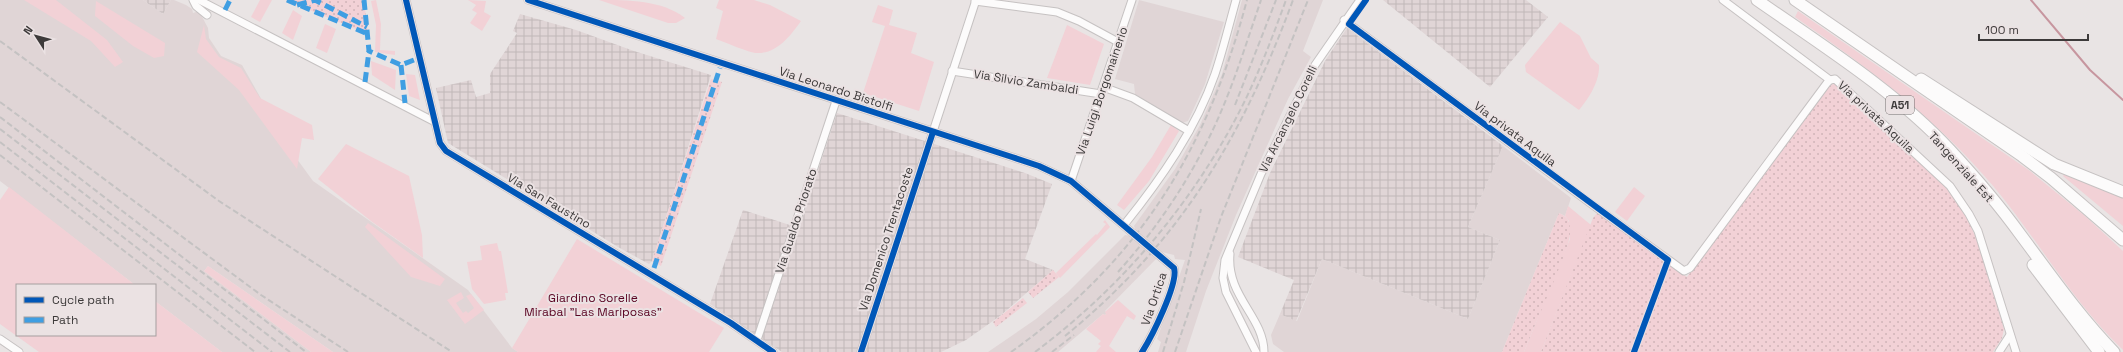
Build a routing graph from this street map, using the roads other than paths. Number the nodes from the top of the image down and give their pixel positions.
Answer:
1 (193, 0) edge
2 (199, 0) edge
3 (406, 0) edge
4 (528, 0) edge
5 (976, 0) edge
6 (1132, 0) edge
7 (1236, 0) edge
8 (1360, 0) edge
9 (1723, 0) edge
10 (1757, 0) edge
11 (1795, 0) edge
12 (207, 15) dead end
13 (1347, 22) junction
14 (1118, 42) junction
15 (952, 71) junction
16 (1830, 80) junction
17 (1102, 90) junction
18 (836, 101) junction
19 (1979, 121) junction
20 (435, 122) junction
21 (1189, 131) junction
22 (932, 132) junction
23 (1071, 181) junction
24 (2123, 192) edge
25 (1124, 225) junction
26 (2123, 240) edge
27 (1231, 246) junction
28 (2053, 284) junction
29 (1243, 301) junction
30 (1235, 314) junction
31 (1249, 314) junction
32 (2010, 335) junction
33 (0, 338) edge
34 (757, 340) junction
35 (14, 351) edge
36 (773, 352) edge
37 (861, 352) edge
38 (1142, 352) edge
39 (1256, 352) edge
40 (1264, 352) edge
41 (1999, 352) edge
42 (2016, 352) edge
43 (2099, 352) edge
44 (2114, 352) edge

1 - 12 street
2 - 20 street
3 - 20 street, Via San Faustino
4 - 18 street, Via Leonardo Bistolfi
5 - 14 street
5 - 15 street, Via Domenico Trentacoste
6 - 14 street, Via Luigi Borgomainerio
7 - 21 street
8 - 13 street, Via Arcangelo Corelli
9 - 16 street
10 - 28 highway, Tangenziale Est / A51
11 - 19 highway, A51
13 - 16 street, Via privata Aquila
13 - 27 street, Via Arcangelo Corelli
14 - 17 street, Via Luigi Borgomainerio
15 - 17 street, Via Silvio Zambaldi
15 - 22 street, Via Domenico Trentacoste
16 - 32 street, Via privata Aquila
17 - 21 street, Via Silvio Zambaldi
17 - 23 street, Via Luigi Borgomainerio
18 - 22 street, Via Leonardo Bistolfi
18 - 34 street, Via Gualdo Priorato
19 - 24 highway
19 - 26 highway, A51
20 - 34 street, Via San Faustino
21 - 25 street
22 - 23 street, Via Leonardo Bistolfi
22 - 37 street, Via Domenico Trentacoste
23 - 25 street, Via Leonardo Bistolfi
25 - 38 street, Via Ortica
27 - 29 street
27 - 30 street, Via Arcangelo Corelli
28 - 43 highway
28 - 44 highway, Tangenziale Est / A51
29 - 30 street
29 - 31 street
30 - 31 street
30 - 39 street, Via Arcangelo Corelli
31 - 40 street
32 - 41 street
32 - 42 street, Via privata Aquila
33 - 35 street
34 - 36 street, Via San Faustino

